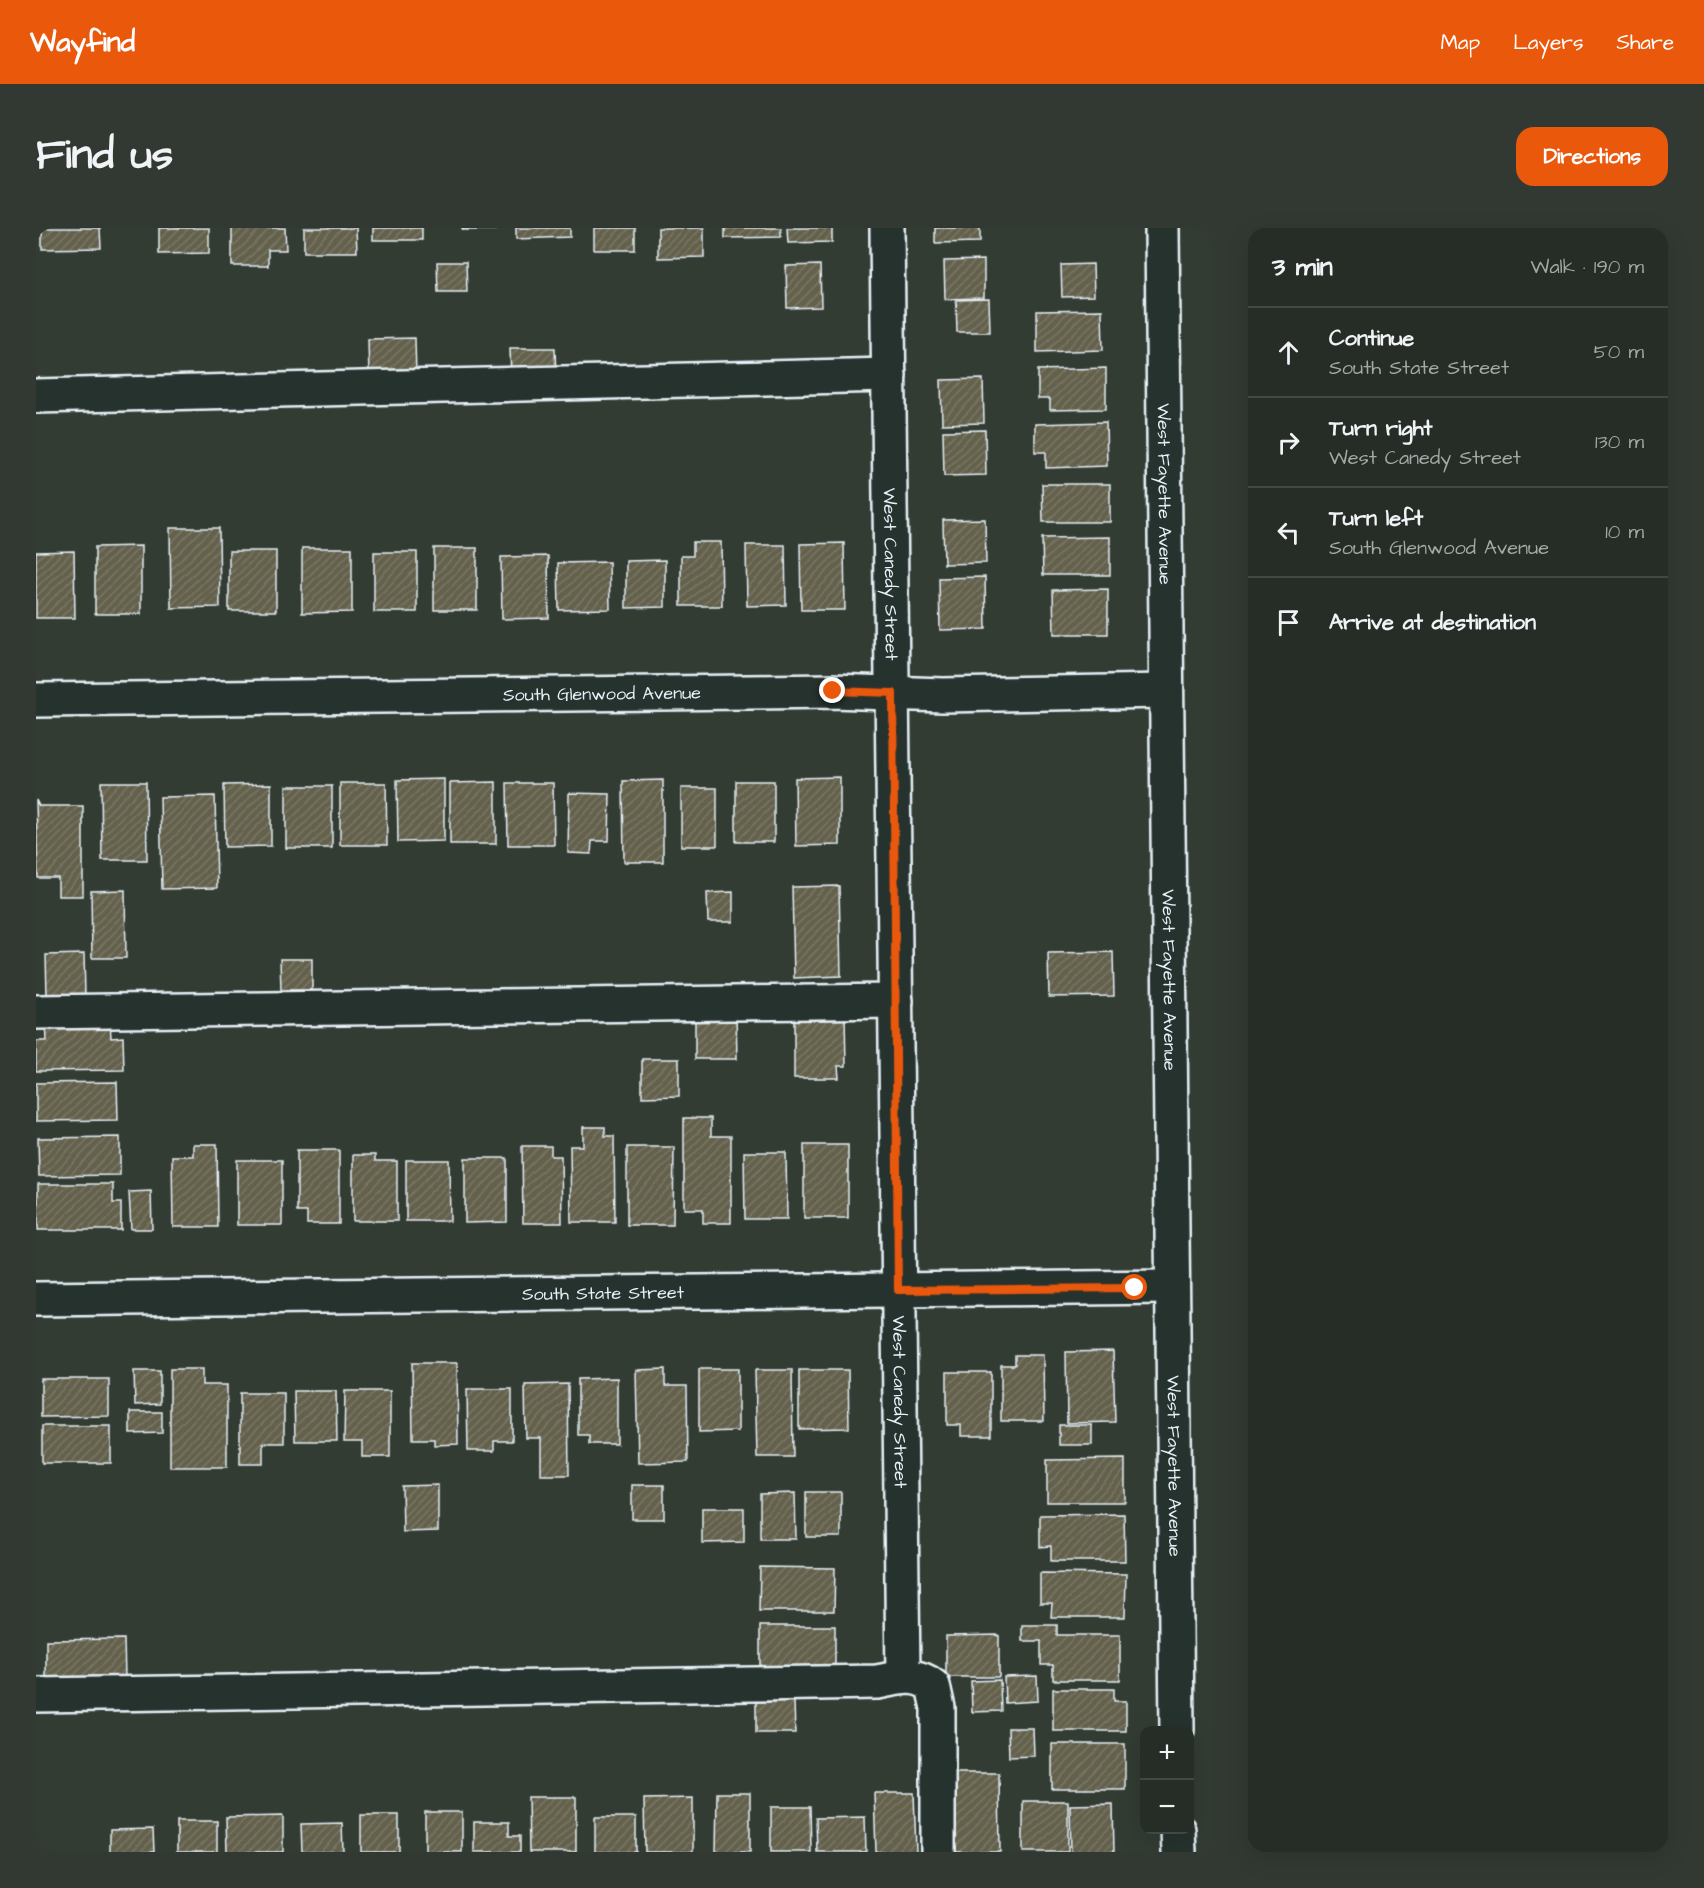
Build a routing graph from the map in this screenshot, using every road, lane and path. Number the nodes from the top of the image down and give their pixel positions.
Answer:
1 (887, 228) edge
2 (1162, 228) edge
3 (889, 375) junction
4 (36, 396) edge
5 (1166, 691) junction
6 (893, 693) junction
7 (36, 700) edge
8 (896, 1001) junction
9 (36, 1012) edge
10 (1170, 1287) junction
11 (898, 1290) junction
12 (36, 1299) edge
13 (903, 1677) junction
14 (36, 1695) edge
15 (1177, 1726) edge
16 (1178, 1834) edge
17 (938, 1852) edge
18 (1179, 1852) edge

1 - 3 street, West Canedy Street
2 - 5 street, West Fayette Avenue
3 - 4 street
3 - 6 street, West Canedy Street
5 - 6 street, South Glenwood Avenue
5 - 10 street, West Fayette Avenue
6 - 7 street, South Glenwood Avenue
6 - 8 street, West Canedy Street
8 - 9 street
8 - 11 street, West Canedy Street
10 - 11 street, South State Street
10 - 15 street, West Fayette Avenue
11 - 12 street, South State Street
11 - 13 street, West Canedy Street
13 - 14 street
13 - 17 street
16 - 18 street

